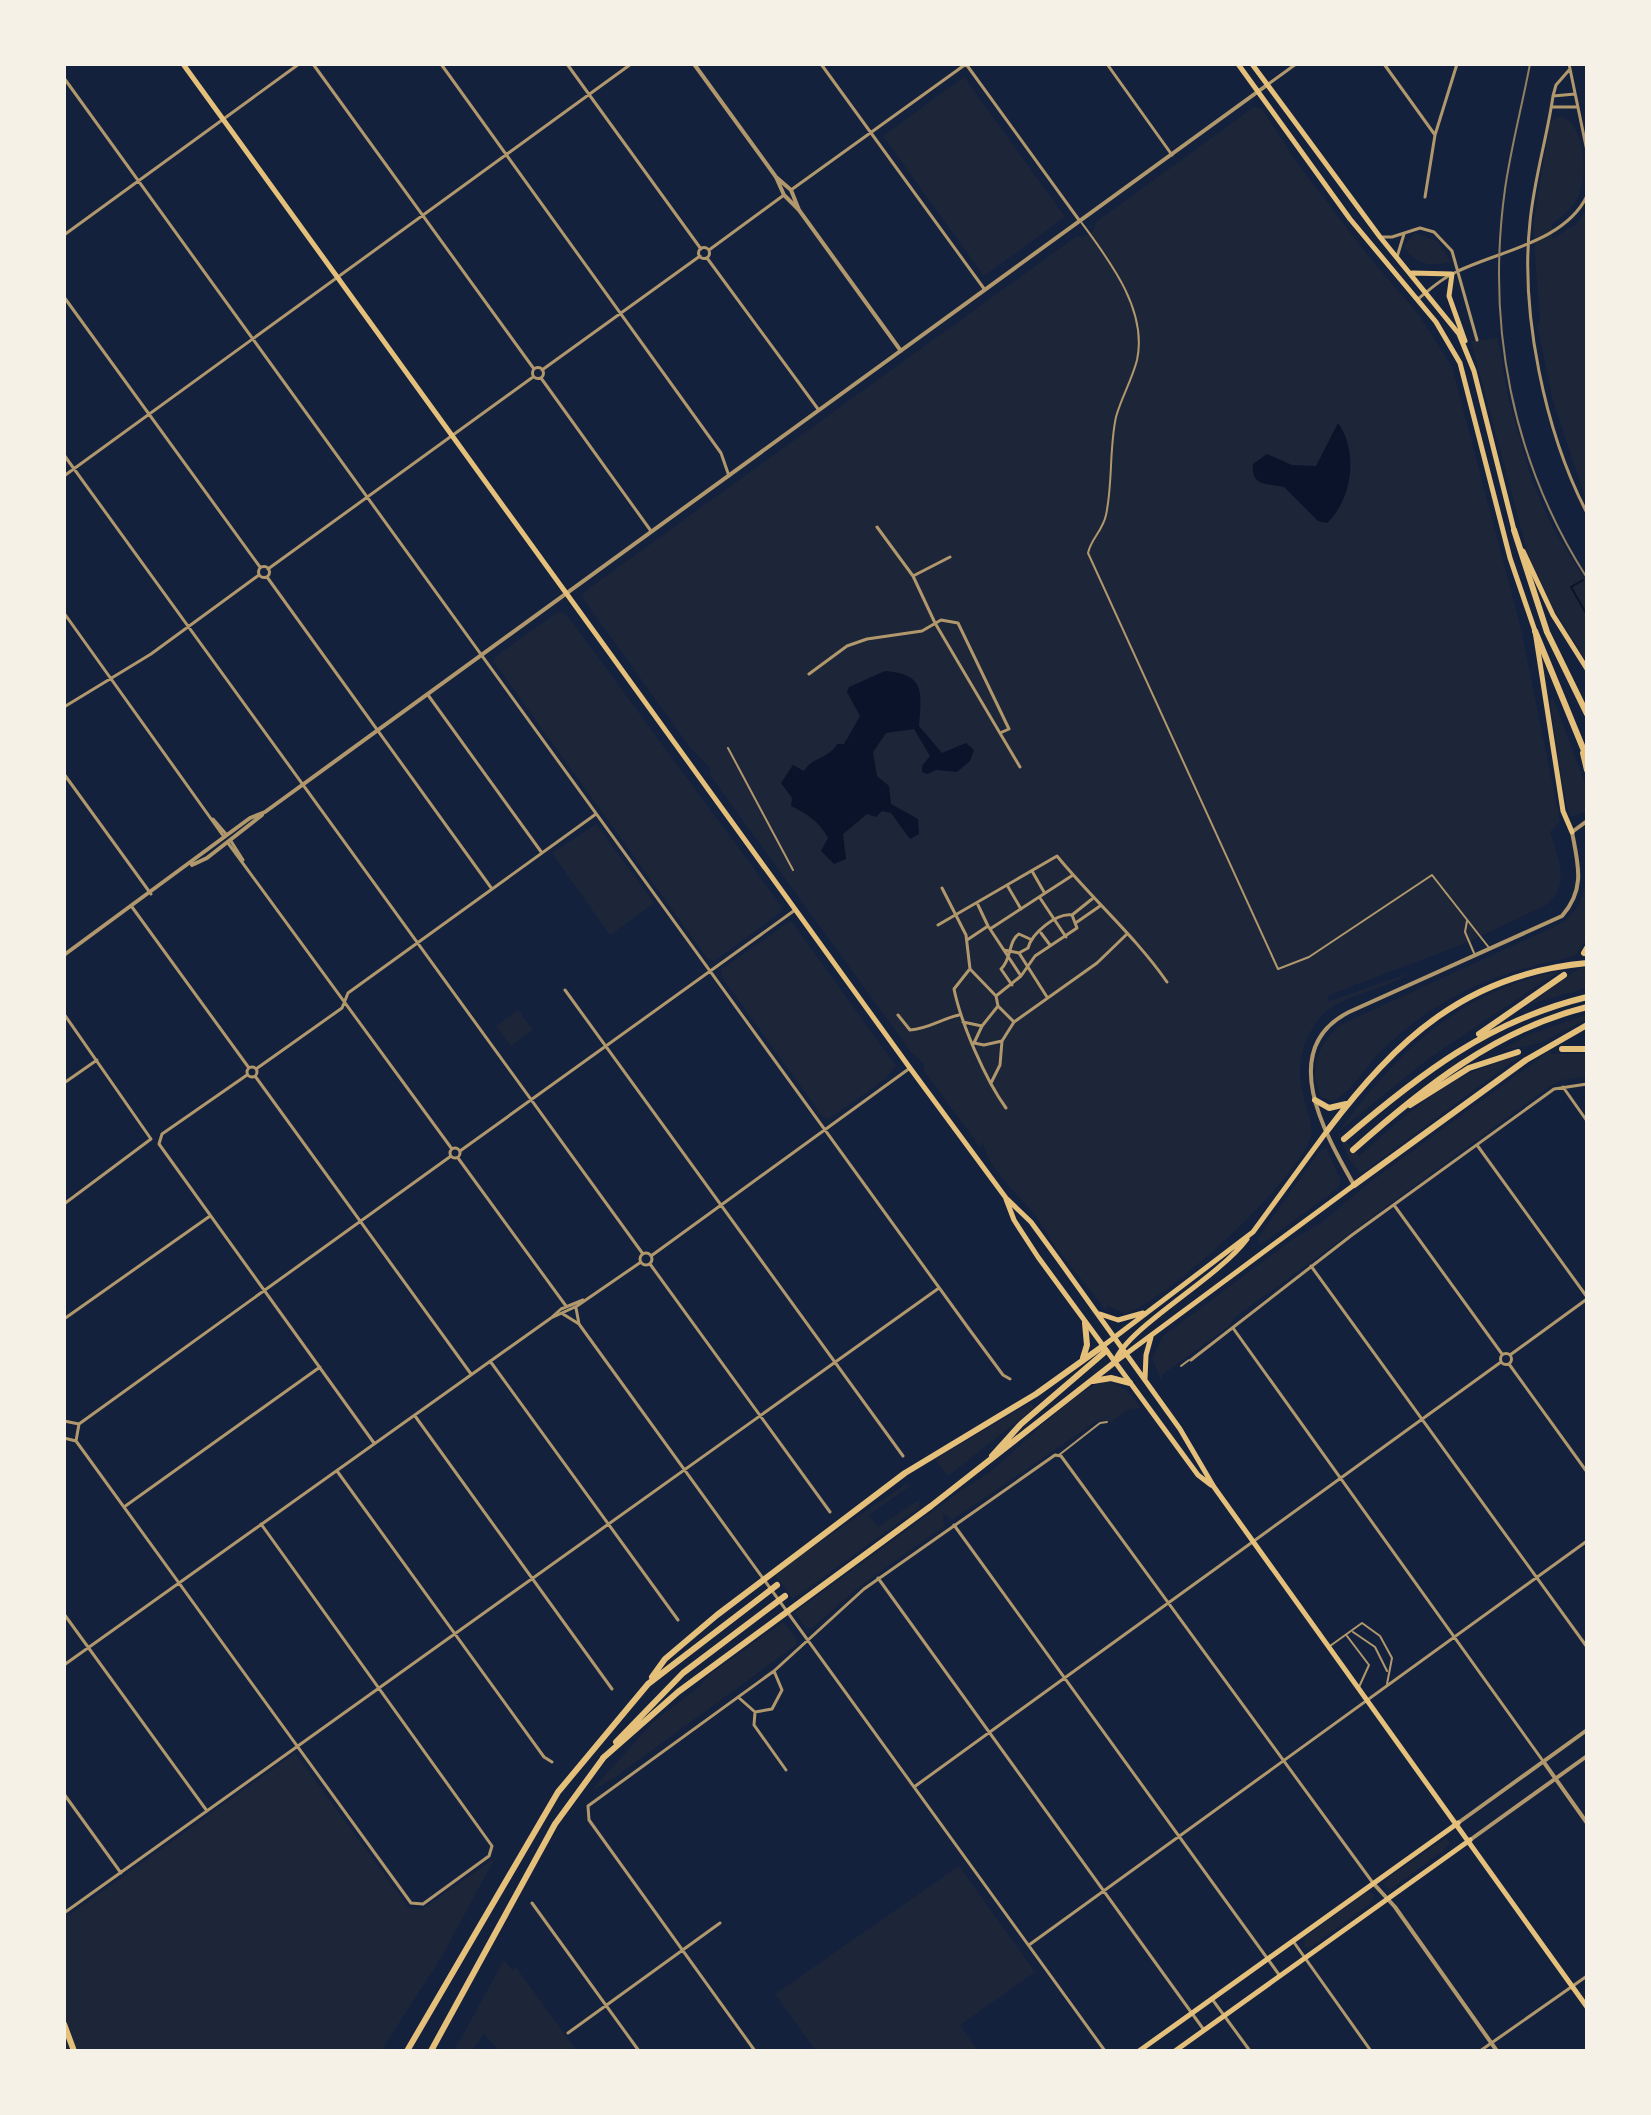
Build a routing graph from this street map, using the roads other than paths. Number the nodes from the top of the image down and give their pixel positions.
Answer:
1 (183, 64) edge
2 (299, 64) edge
3 (313, 64) edge
4 (441, 64) edge
5 (567, 64) edge
6 (631, 64) edge
7 (694, 64) edge
8 (821, 64) edge
9 (966, 64) edge
10 (1107, 64) edge
11 (1238, 64) edge
12 (1252, 64) edge
13 (1296, 64) edge
14 (1384, 64) edge
15 (1457, 64) edge
16 (1570, 66) edge
17 (64, 78) edge
18 (1267, 85) junction
19 (1258, 91) junction
20 (1575, 94) junction
21 (589, 95) junction
22 (1553, 96) junction
23 (1552, 107) junction
24 (1578, 107) junction
25 (223, 120) junction
26 (871, 133) junction
27 (1435, 135) junction
28 (1587, 151) edge
29 (506, 155) junction
30 (1172, 155) junction
31 (776, 177) junction
32 (138, 181) junction
33 (791, 190) junction
34 (784, 195) junction
35 (1587, 196) edge
36 (1425, 197) dead end
37 (799, 210) junction
38 (423, 215) junction
39 (1080, 221) junction
40 (1404, 234) junction
41 (64, 235) edge
42 (1380, 237) junction
43 (701, 249) junction
44 (709, 250) junction
45 (700, 256) junction
46 (1397, 257) junction
47 (707, 258) junction
48 (1412, 273) junction
49 (1452, 274) junction
50 (338, 278) junction
51 (985, 290) junction
52 (1428, 291) junction
53 (64, 297) edge
54 (1418, 299) junction
55 (621, 314) junction
56 (253, 339) junction
57 (1477, 340) dead end
58 (1465, 346) junction
59 (901, 351) junction
60 (534, 369) junction
61 (542, 370) junction
62 (533, 377) junction
63 (541, 378) junction
64 (819, 411) junction
65 (149, 414) junction
66 (452, 436) junction
67 (64, 455) edge
68 (74, 469) junction
69 (64, 476) edge
70 (729, 476) junction
71 (367, 497) junction
72 (1587, 513) edge
73 (877, 527) dead end
74 (1514, 530) junction
75 (652, 532) junction
76 (950, 557) dead end
77 (260, 567) junction
78 (268, 569) junction
79 (259, 575) junction
80 (913, 576) junction
81 (267, 577) junction
82 (566, 594) junction
83 (64, 613) edge
84 (935, 623) junction
85 (188, 627) junction
86 (1535, 631) junction
87 (482, 656) junction
88 (1560, 662) junction
89 (1587, 669) edge
90 (809, 674) dead end
91 (111, 678) junction
92 (428, 695) junction
93 (1587, 703) edge
94 (64, 707) edge
95 (1587, 714) edge
96 (378, 731) junction
97 (1000, 733) junction
98 (1580, 742) junction
99 (728, 748) dead end
100 (1587, 758) edge
101 (1020, 767) dead end
102 (1587, 770) edge
103 (64, 774) edge
104 (303, 785) junction
105 (265, 812) junction
106 (596, 814) junction
107 (1587, 821) edge
108 (1572, 832) junction
109 (226, 836) junction
110 (230, 842) junction
111 (542, 853) junction
112 (190, 866) junction
113 (793, 870) dead end
114 (1032, 871) junction
115 (1073, 875) junction
116 (1007, 885) junction
117 (942, 888) dead end
118 (492, 889) junction
119 (1044, 892) junction
120 (151, 894) junction
121 (1040, 898) junction
122 (1092, 899) junction
123 (977, 904) junction
124 (1100, 906) junction
125 (132, 907) junction
126 (1021, 909) junction
127 (795, 910) junction
128 (1072, 915) junction
129 (955, 917) junction
130 (1054, 920) junction
131 (1467, 920) junction
132 (1077, 922) junction
133 (938, 925) dead end
134 (989, 928) junction
135 (1041, 933) junction
136 (1127, 934) junction
137 (1066, 937) junction
138 (1030, 939) junction
139 (967, 940) junction
140 (1148, 942) dead end
141 (417, 943) junction
142 (1050, 945) junction
143 (1142, 947) junction
144 (1028, 948) junction
145 (1004, 950) junction
146 (1012, 950) junction
147 (1491, 950) junction
148 (1019, 953) junction
149 (64, 955) edge
150 (1035, 956) junction
151 (1476, 956) junction
152 (1009, 959) junction
153 (1587, 963) edge
154 (970, 969) junction
155 (1027, 969) junction
156 (710, 971) junction
157 (1564, 975) dead end
158 (1021, 976) junction
159 (1167, 982) dead end
160 (1012, 985) junction
161 (565, 990) dead end
162 (996, 996) junction
163 (1587, 997) edge
164 (1048, 998) junction
165 (344, 1001) junction
166 (998, 1006) junction
167 (1587, 1007) edge
168 (64, 1014) edge
169 (898, 1015) dead end
170 (959, 1015) junction
171 (963, 1022) junction
172 (1014, 1022) junction
173 (1587, 1025) edge
174 (982, 1026) junction
175 (1002, 1041) junction
176 (1470, 1042) junction
177 (974, 1043) junction
178 (606, 1046) junction
179 (1562, 1049) dead end
180 (1587, 1049) edge
181 (1518, 1052) dead end
182 (97, 1060) junction
183 (249, 1068) junction
184 (910, 1068) junction
185 (256, 1069) junction
186 (247, 1075) junction
187 (255, 1076) junction
188 (64, 1083) edge
189 (991, 1083) junction
190 (1587, 1084) edge
191 (1563, 1087) junction
192 (1315, 1100) junction
193 (531, 1101) junction
194 (1346, 1104) junction
195 (1006, 1108) dead end
196 (1390, 1117) junction
197 (1587, 1121) edge
198 (825, 1130) junction
199 (1327, 1131) junction
200 (1344, 1139) dead end
201 (1477, 1145) junction
202 (452, 1149) junction
203 (1353, 1150) dead end
204 (460, 1151) junction
205 (451, 1156) junction
206 (458, 1158) junction
207 (1354, 1185) junction
208 (1006, 1198) junction
209 (64, 1204) edge
210 (721, 1205) junction
211 (1394, 1205) junction
212 (210, 1216) junction
213 (360, 1221) junction
214 (1253, 1232) junction
215 (643, 1254) junction
216 (651, 1256) junction
217 (641, 1262) junction
218 (650, 1264) junction
219 (1311, 1266) junction
220 (939, 1288) junction
221 (264, 1291) junction
222 (1587, 1298) edge
223 (583, 1300) junction
224 (566, 1306) junction
225 (576, 1307) junction
226 (1148, 1311) junction
227 (1097, 1313) junction
228 (563, 1314) junction
229 (551, 1318) junction
230 (64, 1319) edge
231 (1085, 1323) junction
232 (579, 1324) junction
233 (1233, 1328) junction
234 (1152, 1335) junction
235 (1114, 1337) junction
236 (1104, 1349) junction
237 (1124, 1350) junction
238 (1502, 1354) junction
239 (1510, 1355) junction
240 (1191, 1360) joint
241 (490, 1361) junction
242 (1082, 1361) junction
243 (835, 1362) junction
244 (1115, 1362) junction
245 (1501, 1362) junction
246 (1509, 1364) junction
247 (1181, 1366) dead end
248 (320, 1367) junction
249 (471, 1375) junction
250 (1010, 1379) dead end
251 (1145, 1380) junction
252 (1089, 1382) junction
253 (1130, 1383) junction
254 (414, 1416) junction
255 (761, 1416) junction
256 (1421, 1419) junction
257 (64, 1421) edge
258 (1107, 1422) dead end
259 (79, 1424) junction
260 (66, 1437) edge
261 (76, 1441) junction
262 (374, 1443) junction
263 (1059, 1455) junction
264 (903, 1456) dead end
265 (990, 1459) junction
266 (685, 1470) junction
267 (337, 1471) junction
268 (1587, 1472) edge
269 (1338, 1480) junction
270 (1214, 1487) junction
271 (124, 1507) junction
272 (830, 1512) dead end
273 (261, 1524) junction
274 (609, 1524) junction
275 (954, 1525) junction
276 (1254, 1541) junction
277 (1587, 1541) edge
278 (1537, 1577) junction
279 (878, 1578) junction
280 (533, 1579) junction
281 (178, 1583) junction
282 (777, 1585) dead end
283 (785, 1596) dead end
284 (1168, 1603) junction
285 (64, 1614) edge
286 (678, 1620) dead end
287 (1351, 1631) junction
288 (455, 1634) junction
289 (1346, 1635) junction
290 (1453, 1637) junction
291 (808, 1640) junction
292 (1329, 1646) junction
293 (88, 1647) junction
294 (1587, 1647) edge
295 (64, 1665) edge
296 (774, 1671) junction
297 (1387, 1672) junction
298 (1065, 1679) junction
299 (648, 1684) junction
300 (1387, 1685) junction
301 (1359, 1687) junction
302 (380, 1689) junction
303 (612, 1689) dead end
304 (738, 1697) junction
305 (1367, 1699) junction
306 (755, 1712) junction
307 (1587, 1730) edge
308 (989, 1733) junction
309 (297, 1748) junction
310 (1587, 1756) edge
311 (603, 1758) junction
312 (1282, 1761) junction
313 (1543, 1761) junction
314 (552, 1762) dead end
315 (786, 1770) dead end
316 (1555, 1778) junction
317 (914, 1787) junction
318 (64, 1794) edge
319 (207, 1811) junction
320 (1458, 1823) junction
321 (1587, 1823) edge
322 (1179, 1836) junction
323 (1470, 1840) junction
324 (121, 1873) junction
325 (1373, 1883) junction
326 (1104, 1890) junction
327 (1388, 1899) junction
328 (532, 1903) dead end
329 (64, 1913) edge
330 (720, 1923) dead end
331 (1293, 1941) junction
332 (1029, 1945) junction
333 (682, 1950) junction
334 (1305, 1958) junction
335 (1268, 1959) junction
336 (1280, 1976) junction
337 (1587, 1976) edge
338 (1572, 1986) junction
339 (1212, 1999) junction
340 (606, 2005) junction
341 (1587, 2007) edge
342 (1192, 2013) junction
343 (1224, 2016) junction
344 (64, 2024) edge
345 (1204, 2030) junction
346 (568, 2033) dead end
347 (1491, 2043) junction
348 (74, 2051) edge
349 (407, 2051) edge
350 (431, 2051) edge
351 (639, 2051) edge
352 (755, 2051) edge
353 (1105, 2051) edge
354 (1139, 2051) edge
355 (1175, 2051) edge
356 (1250, 2051) edge
357 (1371, 2051) edge
358 (1480, 2051) edge
359 (1497, 2051) edge

1 - 25 main road
2 - 25 street
3 - 38 street
4 - 29 street
5 - 21 street
6 - 21 street
7 - 31 street
8 - 26 street
9 - 26 street
9 - 39 street
10 - 30 street
11 - 19 main road
12 - 18 main road
13 - 18 street
14 - 27 street
15 - 27 street
16 - 20 street
16 - 22 street
17 - 32 street
18 - 19 street
18 - 42 main road
19 - 30 street
19 - 54 main road
20 - 22 street
20 - 24 street
21 - 29 street
21 - 43 street
22 - 23 street
23 - 24 street
23 - 72 street
24 - 28 street
25 - 32 street
25 - 50 main road
26 - 33 street
26 - 51 street
27 - 36 street
29 - 38 street
29 - 55 street
30 - 39 street
31 - 33 street
31 - 34 street
32 - 41 street
32 - 56 street
33 - 37 street
34 - 37 street
34 - 44 street
35 - 49 street
37 - 59 street
38 - 50 street
38 - 60 street
39 - 51 street
39 - 131 lane
40 - 42 street
40 - 46 street
40 - 57 street
42 - 46 main road
43 - 44 street
43 - 45 street
44 - 47 street
45 - 47 street
45 - 55 street
46 - 48 main road
47 - 64 street
48 - 49 main road
48 - 52 main road
49 - 52 street
49 - 58 main road
50 - 56 street
50 - 66 main road
51 - 59 street
52 - 54 street
52 - 58 main road
53 - 65 street
54 - 86 main road
55 - 61 street
55 - 70 street
56 - 65 street
56 - 71 street
58 - 74 main road
59 - 64 street
60 - 61 street
60 - 62 street
61 - 63 street
62 - 63 street
62 - 66 street
63 - 75 street
64 - 70 street
65 - 68 street
65 - 77 street
66 - 71 street
66 - 82 main road
67 - 68 street
68 - 69 street
68 - 85 street
70 - 75 street
71 - 78 street
71 - 87 street
73 - 80 street
74 - 88 highway
74 - 89 main road
75 - 82 street
76 - 80 street
77 - 78 street
77 - 79 street
78 - 81 street
79 - 81 street
79 - 85 street
80 - 84 street
81 - 96 street
82 - 87 street
82 - 127 main road
83 - 91 street
84 - 90 street
84 - 97 street
84 - 97 street
85 - 91 street
85 - 104 street
86 - 98 highway
86 - 108 main road
87 - 92 street
87 - 106 street
88 - 93 highway
88 - 95 highway
91 - 94 street
91 - 109 street
92 - 96 street
92 - 111 street
96 - 104 street
96 - 118 street
97 - 101 street
98 - 100 highway
98 - 102 highway
99 - 113 lane
103 - 120 street
104 - 105 street
104 - 141 street
105 - 109 street
105 - 110 street
106 - 111 street
106 - 156 street
107 - 108 street
108 - 147 street
109 - 112 street
110 - 112 street
110 - 165 street
111 - 118 street
112 - 120 street
114 - 115 street
114 - 116 street
114 - 119 street
115 - 119 street
115 - 122 street
116 - 123 street
116 - 126 street
117 - 129 street
118 - 141 street
119 - 121 street
120 - 125 street
121 - 126 street
121 - 130 street
122 - 124 street
122 - 128 street
123 - 129 street
123 - 134 street
124 - 132 street
124 - 136 street
125 - 149 street
125 - 183 street
126 - 134 street
127 - 156 street
127 - 184 main road
128 - 130 street
128 - 132 street
129 - 133 street
129 - 139 street
130 - 135 street
130 - 137 street
131 - 147 lane
131 - 151 lane
132 - 137 street
134 - 139 street
134 - 145 street
135 - 138 street
135 - 142 street
136 - 143 street
136 - 164 street
137 - 142 street
138 - 144 street
138 - 146 street
139 - 154 street
140 - 143 street
141 - 165 street
141 - 193 street
142 - 150 street
143 - 159 street
144 - 148 street
144 - 150 street
145 - 146 street
145 - 152 street
146 - 148 street
146 - 152 street
147 - 151 street
148 - 155 street
150 - 155 street
151 - 192 street
152 - 158 street
152 - 160 street
153 - 194 highway
154 - 162 street
154 - 170 street
155 - 158 street
155 - 164 street
156 - 178 street
156 - 198 street
157 - 176 highway
158 - 160 street
160 - 162 street
161 - 178 street
162 - 166 street
163 - 176 highway
164 - 172 street
165 - 185 street
165 - 202 street
166 - 172 street
166 - 174 street
167 - 196 highway
168 - 182 street
169 - 170 street
170 - 171 street
171 - 174 street
171 - 177 street
172 - 175 street
173 - 207 highway
174 - 177 street
175 - 177 street
175 - 189 street
176 - 200 highway
177 - 189 street
178 - 193 street
178 - 210 street
179 - 180 highway
181 - 196 highway
182 - 188 street
182 - 209 street
183 - 185 street
183 - 186 street
184 - 198 street
184 - 208 main road
185 - 187 street
186 - 187 street
186 - 212 street
187 - 213 street
189 - 195 street
190 - 191 street
191 - 197 street
191 - 201 street
192 - 194 highway
192 - 199 street
193 - 204 street
193 - 215 street
194 - 199 highway
196 - 203 highway
198 - 210 street
198 - 220 street
199 - 207 street
199 - 214 main road
201 - 211 street
201 - 222 street
202 - 204 street
202 - 205 street
204 - 206 street
205 - 206 street
205 - 213 street
206 - 224 street
207 - 234 main road
208 - 227 main road
208 - 231 main road
210 - 216 street
210 - 243 street
211 - 219 street
211 - 238 street
212 - 221 street
212 - 230 street
213 - 221 street
213 - 249 street
214 - 226 main road
214 - 237 main road
215 - 216 street
215 - 217 street
216 - 218 street
217 - 218 street
217 - 223 street
218 - 255 street
219 - 233 street
219 - 256 street
220 - 243 street
220 - 250 street
221 - 248 street
221 - 259 street
222 - 239 street
223 - 224 street
223 - 225 street
224 - 229 street
225 - 228 street
225 - 232 street
226 - 227 main road
226 - 235 main road
227 - 235 main road
228 - 229 street
228 - 232 street
229 - 241 street
231 - 236 main road
231 - 242 highway
232 - 266 street
233 - 240 street
233 - 269 street
234 - 237 main road
234 - 251 main road
235 - 236 main road
235 - 237 main road
236 - 242 highway
236 - 244 main road
236 - 265 highway
237 - 244 main road
237 - 251 main road
238 - 239 street
238 - 245 street
239 - 246 street
240 - 247 lane
241 - 249 street
241 - 274 street
242 - 299 highway
243 - 255 street
243 - 264 street
244 - 252 highway
244 - 253 main road
245 - 246 street
245 - 256 street
246 - 268 street
248 - 262 street
248 - 271 street
249 - 254 street
251 - 270 main road
252 - 253 highway
252 - 265 highway
253 - 270 main road
254 - 262 street
254 - 280 street
255 - 266 street
255 - 272 street
256 - 269 street
256 - 278 street
257 - 259 street
258 - 263 lane
259 - 261 street
260 - 261 street
261 - 271 street
262 - 267 street
263 - 275 street
263 - 284 street
265 - 311 highway
266 - 274 street
266 - 291 street
267 - 273 street
267 - 288 street
269 - 276 street
269 - 290 street
270 - 276 main road
271 - 281 street
273 - 281 street
273 - 302 street
274 - 280 street
274 - 286 street
275 - 279 street
275 - 298 street
276 - 284 street
276 - 292 main road
277 - 278 street
278 - 290 street
278 - 294 street
279 - 291 street
279 - 308 street
280 - 288 street
280 - 303 street
281 - 293 street
281 - 309 street
282 - 299 highway
283 - 311 highway
284 - 298 street
284 - 312 street
285 - 293 street
287 - 289 lane
287 - 297 lane
287 - 297 lane
288 - 302 street
288 - 314 street
289 - 292 lane
289 - 301 lane
290 - 300 street
290 - 313 street
291 - 296 street
291 - 317 street
292 - 301 main road
293 - 295 street
293 - 319 street
296 - 304 street
296 - 306 street
297 - 300 lane
298 - 308 street
298 - 322 street
299 - 349 highway
300 - 305 street
301 - 305 main road
302 - 309 street
302 - 309 street
304 - 306 street
304 - 333 street
305 - 312 street
305 - 320 main road
306 - 315 street
307 - 313 street
308 - 317 street
308 - 326 street
309 - 319 street
310 - 316 street
311 - 350 highway
312 - 322 street
312 - 325 street
313 - 316 street
313 - 320 street
316 - 321 street
316 - 323 street
317 - 332 street
318 - 324 street
319 - 324 street
320 - 323 main road
320 - 325 main road
322 - 326 street
322 - 335 street
323 - 327 main road
323 - 338 main road
324 - 329 street
325 - 327 street
325 - 331 main road
326 - 332 street
326 - 342 street
327 - 334 main road
327 - 347 street
328 - 340 street
330 - 333 street
331 - 334 street
331 - 335 main road
332 - 353 street
333 - 340 street
333 - 352 street
334 - 336 main road
334 - 357 street
335 - 336 street
335 - 339 main road
336 - 343 main road
337 - 338 street
338 - 341 main road
338 - 347 street
339 - 342 main road
339 - 343 street
340 - 346 street
340 - 351 street
342 - 345 street
342 - 354 main road
343 - 345 main road
343 - 356 street
344 - 348 highway
345 - 355 main road
347 - 358 street
347 - 359 street

